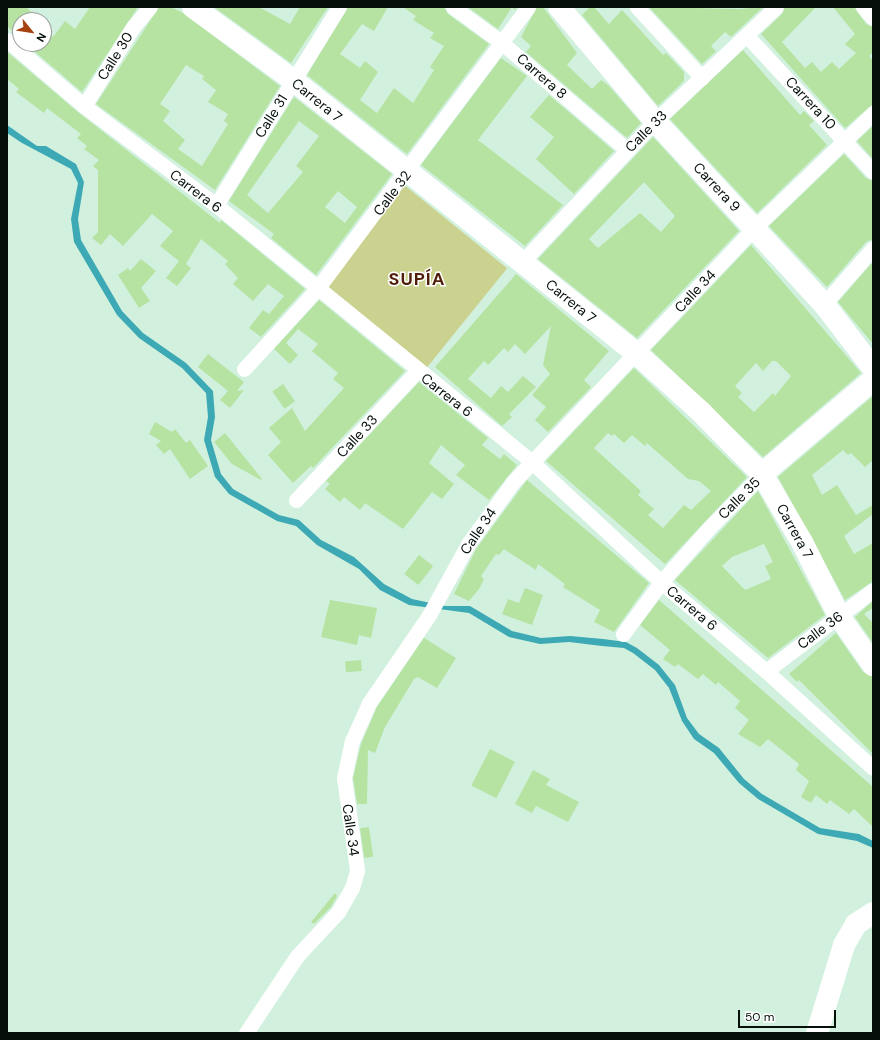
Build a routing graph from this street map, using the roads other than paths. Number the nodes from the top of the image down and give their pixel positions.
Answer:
1 (150, 7) edge
2 (193, 7) edge
3 (339, 7) edge
4 (453, 7) edge
5 (528, 7) edge
6 (559, 7) edge
7 (638, 7) edge
8 (776, 7) edge
9 (863, 7) edge
10 (873, 18) edge
11 (747, 36) junction
12 (7, 40) edge
13 (501, 42) junction
14 (702, 78) junction
15 (293, 80) junction
16 (84, 106) junction
17 (873, 113) edge
18 (655, 121) junction
19 (845, 139) junction
20 (627, 150) junction
21 (873, 172) edge
22 (407, 173) junction
23 (216, 205) junction
24 (755, 227) junction
25 (873, 248) edge
26 (522, 262) junction
27 (317, 289) junction
28 (824, 304) junction
29 (636, 353) junction
30 (873, 368) edge
31 (244, 370) dead end
32 (417, 371) junction
33 (873, 380) edge
34 (533, 463) junction
35 (762, 474) junction
36 (296, 500) dead end
37 (661, 582) junction
38 (873, 590) edge
39 (839, 616) junction
40 (623, 634) dead end
41 (873, 664) edge
42 (766, 671) junction
43 (873, 768) edge
44 (873, 913) edge
45 (246, 1033) edge
46 (817, 1033) edge

1 - 16 street, Calle 30
2 - 15 main road, Carrera 7
3 - 15 street, Calle 31
4 - 13 street, Carrera 8
5 - 13 street, Calle 32
6 - 18 main road, Carrera 9
7 - 14 street
8 - 11 street, Calle 33
9 - 10 street
11 - 14 street, Calle 33
11 - 19 street, Carrera 10
12 - 16 street, Carrera 6
13 - 20 street, Carrera 8
13 - 22 street, Calle 32
14 - 18 street, Calle 33
15 - 22 main road, Carrera 7
15 - 23 street, Calle 31
16 - 23 street, Carrera 6
17 - 19 street, Calle 34
18 - 20 street, Calle 33
18 - 24 main road, Carrera 9
19 - 21 street, Carrera 10
19 - 24 street, Calle 34
20 - 26 street, Calle 33
22 - 26 main road, Carrera 7
22 - 27 street, Calle 32
23 - 27 street, Carrera 6
24 - 28 main road, Carrera 9
24 - 29 street, Calle 34
25 - 28 street
26 - 29 main road, Carrera 7
27 - 31 street, Calle 32
27 - 32 street, Carrera 6
28 - 30 main road, Carrera 9
29 - 34 street, Calle 34
29 - 35 main road, Carrera 7
32 - 34 street, Carrera 6
32 - 36 street, Calle 33
33 - 35 main road, Calle 35
34 - 37 street, Carrera 6
34 - 45 street, Calle 34
35 - 37 street, Calle 35
35 - 39 main road, Carrera 7
37 - 40 street, Calle 35
37 - 42 street, Carrera 6
38 - 39 street, Calle 36
39 - 41 main road, Carrera 7
39 - 42 street, Calle 36
42 - 43 street, Carrera 6
44 - 46 main road

